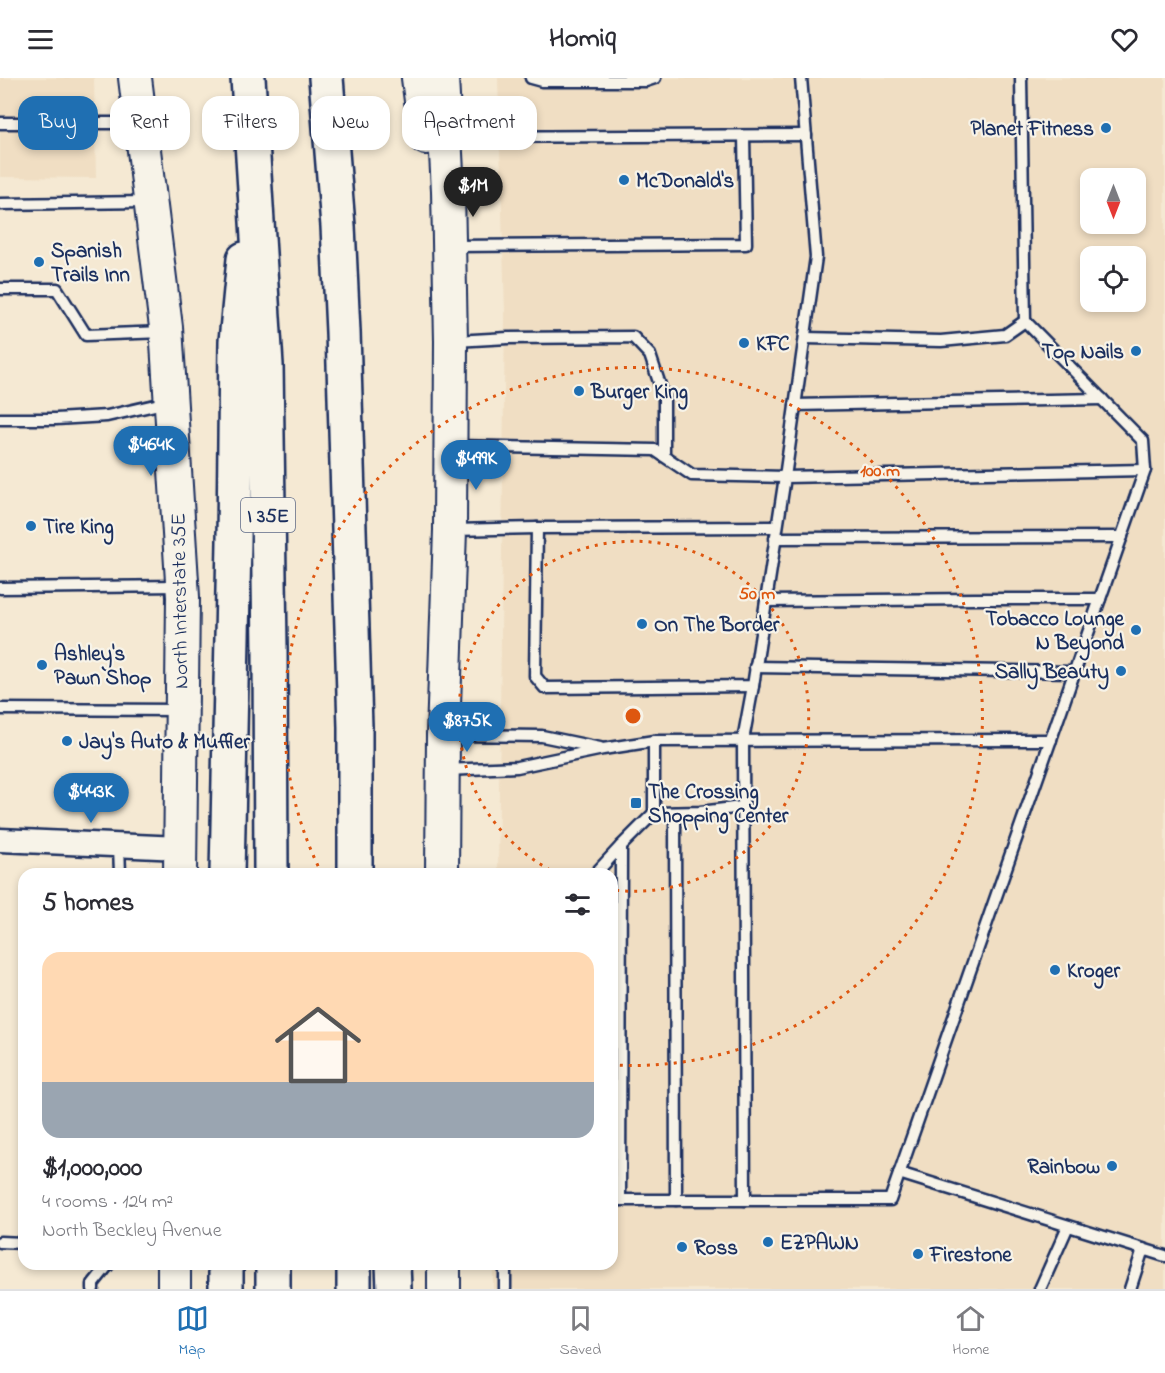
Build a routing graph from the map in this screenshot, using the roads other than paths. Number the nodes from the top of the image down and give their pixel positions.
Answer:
1 (135, 78) edge
2 (248, 78) edge
3 (326, 78) edge
4 (418, 78) edge
5 (442, 78) edge
6 (531, 78) edge
7 (655, 78) edge
8 (801, 78) edge
9 (1021, 78) edge
10 (137, 96) edge
11 (443, 96) edge
12 (0, 123) edge
13 (110, 123) edge
14 (806, 135) junction
15 (744, 136) junction
16 (537, 137) edge
17 (143, 150) edge
18 (446, 150) edge
19 (254, 156) junction
20 (448, 191) junction
21 (150, 202) junction
22 (0, 204) edge
23 (449, 246) junction
24 (0, 289) edge
25 (1025, 321) junction
26 (166, 332) junction
27 (805, 338) junction
28 (452, 341) junction
29 (1102, 399) junction
30 (171, 402) junction
31 (795, 405) junction
32 (0, 419) edge
33 (452, 446) junction
34 (664, 456) junction
35 (1145, 470) junction
36 (785, 477) junction
37 (537, 528) junction
38 (450, 530) junction
39 (776, 532) junction
40 (1122, 537) junction
41 (182, 586) junction
42 (0, 588) edge
43 (1100, 599) junction
44 (766, 601) junction
45 (755, 667) junction
46 (1074, 672) junction
47 (753, 686) junction
48 (0, 709) edge
49 (182, 710) junction
50 (355, 727) junction
51 (443, 735) junction
52 (743, 740) junction
53 (1051, 740) junction
54 (654, 741) junction
55 (603, 749) junction
56 (442, 771) junction
57 (742, 807) junction
58 (654, 813) junction
59 (675, 813) junction
60 (0, 840) edge
61 (119, 845) junction
62 (621, 846) junction
63 (180, 861) edge
64 (120, 868) edge
65 (227, 868) edge
66 (271, 868) edge
67 (355, 868) edge
68 (372, 868) edge
69 (442, 868) edge
70 (601, 868) edge
71 (618, 1058) edge
72 (899, 1173) junction
73 (618, 1200) edge
74 (676, 1200) junction
75 (745, 1200) junction
76 (1068, 1226) junction
77 (0, 1242) edge
78 (18, 1243) edge
79 (1143, 1249) junction
80 (1165, 1256) edge
81 (104, 1270) edge
82 (174, 1270) edge
83 (226, 1270) edge
84 (273, 1270) edge
85 (354, 1270) edge
86 (393, 1270) edge
87 (444, 1270) edge
88 (505, 1270) edge
89 (93, 1289) edge
90 (174, 1289) edge
91 (226, 1289) edge
92 (273, 1289) edge
93 (354, 1289) edge
94 (394, 1289) edge
95 (444, 1289) edge
96 (505, 1289) edge
97 (1040, 1289) edge
98 (1130, 1289) edge

1 - 10 main road, North Interstate 35E
2 - 19 highway, I 35E
3 - 50 highway
4 - 20 main road
5 - 11 main road
6 - 7 lane
8 - 14 lane
9 - 25 lane
12 - 13 lane
14 - 15 lane
14 - 27 lane
15 - 16 lane
15 - 23 lane
17 - 21 main road, North Interstate 35E
18 - 20 main road
19 - 65 highway
19 - 66 highway, I 35E
20 - 23 main road
21 - 22 lane
21 - 26 main road, North Interstate 35E
23 - 28 main road
24 - 26 lane
25 - 27 lane
25 - 29 lane
26 - 30 main road, North Interstate 35E
27 - 31 lane
28 - 33 main road
28 - 34 lane
29 - 31 lane
29 - 35 lane
30 - 32 lane
30 - 41 main road, North Interstate 35E
31 - 36 lane
33 - 34 lane
33 - 38 main road
34 - 36 lane
35 - 36 lane
35 - 40 lane
36 - 39 lane
37 - 38 lane
37 - 39 lane
37 - 47 lane
38 - 51 main road
39 - 40 lane
39 - 44 lane
40 - 43 lane
41 - 42 lane
41 - 49 main road, North Interstate 35E
43 - 44 lane
43 - 46 lane
44 - 45 lane
45 - 46 lane
45 - 47 lane
46 - 53 lane
47 - 52 lane
48 - 49 lane
49 - 63 main road, North Interstate 35E
50 - 67 highway
50 - 68 highway
51 - 55 lane
51 - 56 main road
52 - 53 lane
52 - 54 lane
52 - 57 lane
53 - 72 lane
54 - 55 lane
54 - 58 lane
55 - 56 lane
56 - 69 main road
57 - 59 lane
57 - 75 lane
58 - 59 lane
58 - 62 lane
59 - 74 lane
60 - 61 street
61 - 63 street
61 - 64 lane
62 - 70 lane
62 - 71 lane
72 - 75 lane
72 - 76 lane
73 - 74 lane
74 - 75 lane
76 - 79 lane
76 - 97 lane
77 - 78 lane
79 - 80 lane
79 - 98 lane
81 - 89 lane
82 - 90 main road
83 - 91 highway
84 - 92 highway
85 - 93 highway
86 - 94 highway
87 - 95 main road
88 - 96 lane

